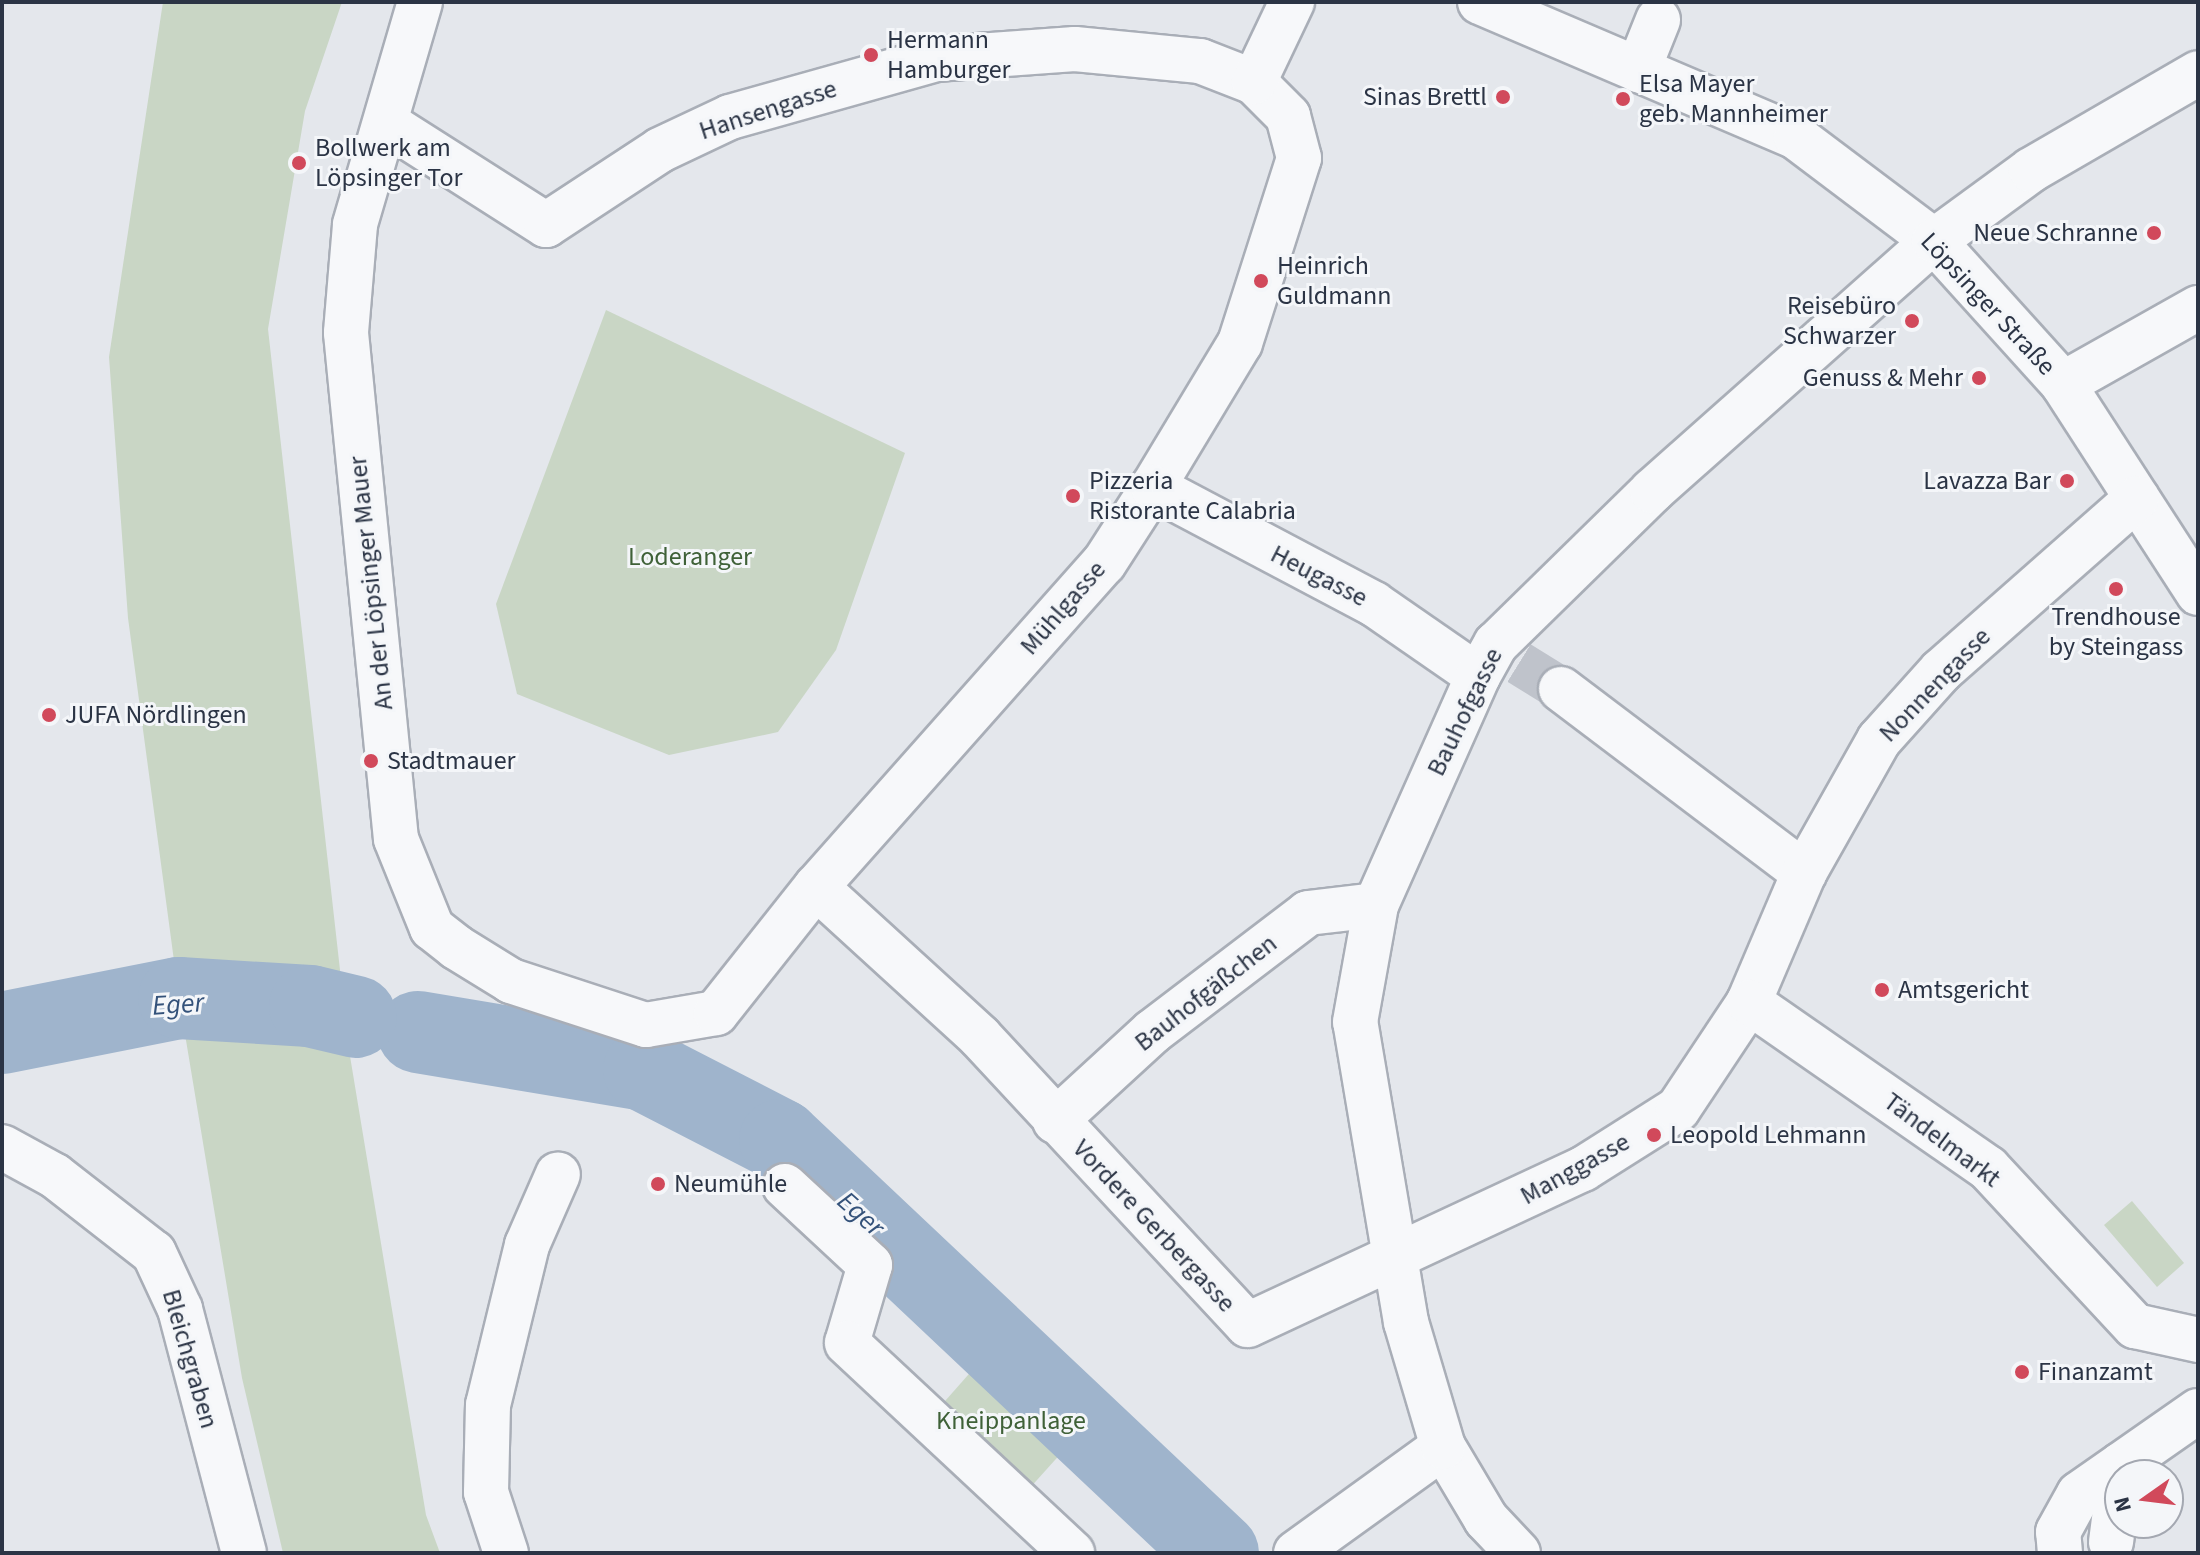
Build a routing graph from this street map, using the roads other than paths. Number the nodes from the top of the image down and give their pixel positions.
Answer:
1 (420, 2) edge
2 (1292, 2) edge
3 (1480, 2) edge
4 (1658, 20) dead end
5 (1638, 70) junction
6 (2198, 73) edge
7 (1254, 82) junction
8 (386, 123) junction
9 (1934, 241) junction
10 (2198, 308) edge
11 (2063, 384) junction
12 (1153, 487) junction
13 (2137, 498) junction
14 (2198, 593) edge
15 (1498, 661) junction
16 (1561, 689) tunnel mouth
17 (1804, 873) junction
18 (816, 887) junction
19 (1376, 905) junction
20 (1749, 1002) junction
21 (646, 1025) joint
22 (1055, 1121) junction
23 (2, 1147) edge
24 (558, 1174) dead end
25 (785, 1186) dead end
26 (1398, 1261) junction
27 (2198, 1340) edge
28 (2198, 1411) edge
29 (1443, 1447) junction
30 (2130, 1459) edge
31 (2104, 1477) edge
32 (2111, 1539) edge
33 (2111, 1542) dead end
34 (244, 1553) edge
35 (506, 1553) edge
36 (1072, 1553) edge
37 (1296, 1553) edge
38 (1518, 1553) edge
39 (2060, 1553) edge

1 - 8 street, An der Löpsinger Mauer
2 - 7 street
3 - 5 street, Löpsinger Straße
4 - 5 street
5 - 9 street, Löpsinger Straße
6 - 9 street, Bauhofgasse
7 - 8 street, Hansengasse
7 - 12 street, Mühlgasse
8 - 21 street, An der Löpsinger Mauer
9 - 11 street, Löpsinger Straße
9 - 15 street, Bauhofgasse
10 - 11 street
11 - 13 street, Löpsinger Straße
12 - 15 street, Heugasse
12 - 18 street, Mühlgasse
13 - 14 street, Löpsinger Straße
13 - 17 street, Nonnengasse
15 - 19 street, Bauhofgasse
16 - 17 street
17 - 20 street, Nonnengasse
18 - 21 street, Mühlgasse
18 - 22 street, Vordere Gerbergasse
19 - 22 street, Bauhofgäßchen
19 - 26 street, Bauhofgasse
20 - 26 street, Manggasse
20 - 27 street, Tändelmarkt
22 - 26 street, Vordere Gerbergasse
23 - 34 street, Bleichgraben
24 - 35 street
25 - 36 street
26 - 29 street
28 - 30 street
29 - 37 street
29 - 38 street
31 - 39 street
32 - 33 street

